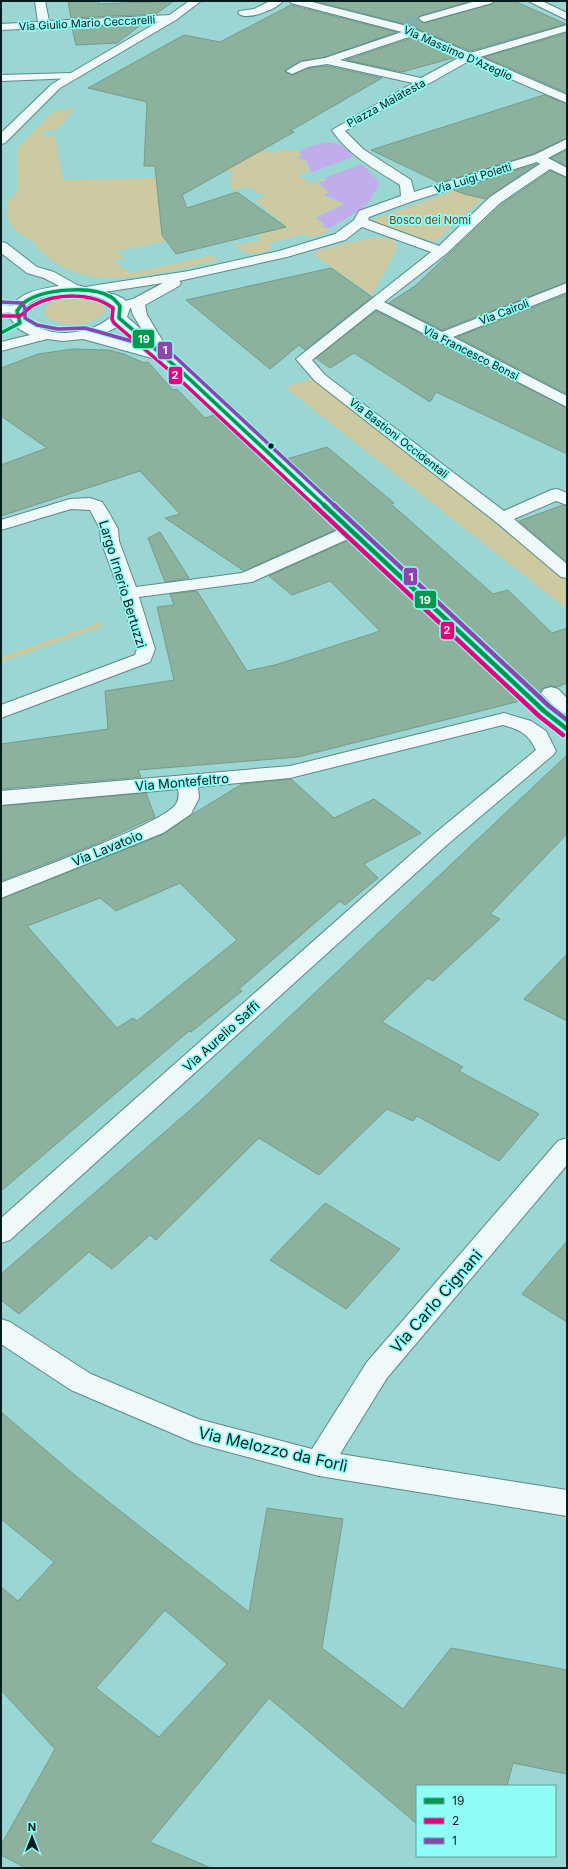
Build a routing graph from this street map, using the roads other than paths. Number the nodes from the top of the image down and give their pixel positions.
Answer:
1 (40, 1) edge
2 (196, 1) edge
3 (278, 1) edge
4 (295, 1) edge
5 (488, 1) edge
6 (533, 1) edge
7 (243, 13) dead end
8 (565, 15) edge
9 (172, 18) junction
10 (424, 19) tunnel mouth
11 (44, 25) junction
12 (1, 28) edge
13 (567, 28) edge
14 (410, 30) junction
15 (468, 57) junction
16 (327, 61) junction
17 (292, 71) dead end
18 (72, 76) junction
19 (1, 78) edge
20 (422, 82) junction
21 (567, 99) edge
22 (1, 140) edge
23 (567, 143) edge
24 (538, 158) junction
25 (549, 164) junction
26 (567, 173) edge
27 (408, 198) junction
28 (360, 222) junction
29 (1, 246) edge
30 (441, 251) junction
31 (32, 270) junction
32 (189, 275) junction
33 (567, 288) edge
34 (74, 289) junction
35 (91, 290) junction
36 (43, 293) junction
37 (137, 303) junction
38 (375, 303) junction
39 (1, 309) edge
40 (120, 312) junction
41 (19, 316) junction
42 (1, 332) edge
43 (46, 335) junction
44 (84, 335) junction
45 (440, 337) junction
46 (1, 347) edge
47 (166, 358) junction
48 (567, 402) edge
49 (567, 500) edge
50 (502, 518) junction
51 (1, 525) edge
52 (351, 532) junction
53 (567, 573) edge
54 (129, 593) junction
55 (567, 689) edge
56 (567, 708) edge
57 (1, 712) edge
58 (567, 729) edge
59 (188, 782) junction
60 (1, 798) edge
61 (441, 840) joint
62 (1, 890) edge
63 (567, 1148) edge
64 (1, 1233) edge
65 (1, 1330) edge
66 (319, 1463) junction
67 (567, 1503) edge

1 - 11 street
2 - 9 street
3 - 7 street
4 - 14 street, Via Massimo D'Azeglio
5 - 10 street
6 - 8 street
9 - 11 street, Via Giulio Mario Ceccarelli
9 - 18 street
11 - 12 street, Via Giulio Mario Ceccarelli
13 - 15 street, Piazza Malatesta
14 - 15 street, Via Massimo D'Azeglio
14 - 16 street
15 - 20 street, Piazza Malatesta
15 - 21 street, Via Massimo D'Azeglio
16 - 17 street
16 - 20 street
18 - 19 street
18 - 22 street
20 - 27 street, Piazza Malatesta
23 - 24 street, Via Luigi Poletti
24 - 25 street
24 - 27 street, Via Luigi Poletti
25 - 26 street
25 - 30 street, Via Luigi Poletti
27 - 28 street
28 - 30 street
28 - 32 street
29 - 31 street
30 - 38 street
31 - 34 street
31 - 36 street
32 - 35 street
32 - 37 street
33 - 45 street, Via Cairoli
34 - 35 street
34 - 36 street
35 - 40 street
36 - 41 street
37 - 40 street
37 - 47 street
38 - 45 street, Via Francesco Bonsi
38 - 50 street, Via Bastioni Occidentali
39 - 41 street
40 - 44 street
40 - 47 street
41 - 42 street
41 - 43 street
43 - 44 street
43 - 46 street
44 - 47 street
45 - 48 street, Via Francesco Bonsi
47 - 52 street
49 - 50 street
50 - 53 street, Via Bastioni Occidentali
51 - 54 street, Largo Irnerio Bertuzzi
52 - 54 street
52 - 58 street
54 - 57 street, Largo Irnerio Bertuzzi
55 - 56 street
59 - 60 street, Via Montefeltro
59 - 61 street, Via Montefeltro
59 - 62 street, Via Lavatoio
61 - 64 street, Via Aurelio Saffi
63 - 66 street, Via Carlo Cignani
65 - 66 street, Via Melozzo da Forlì
66 - 67 street, Via Melozzo da Forlì

